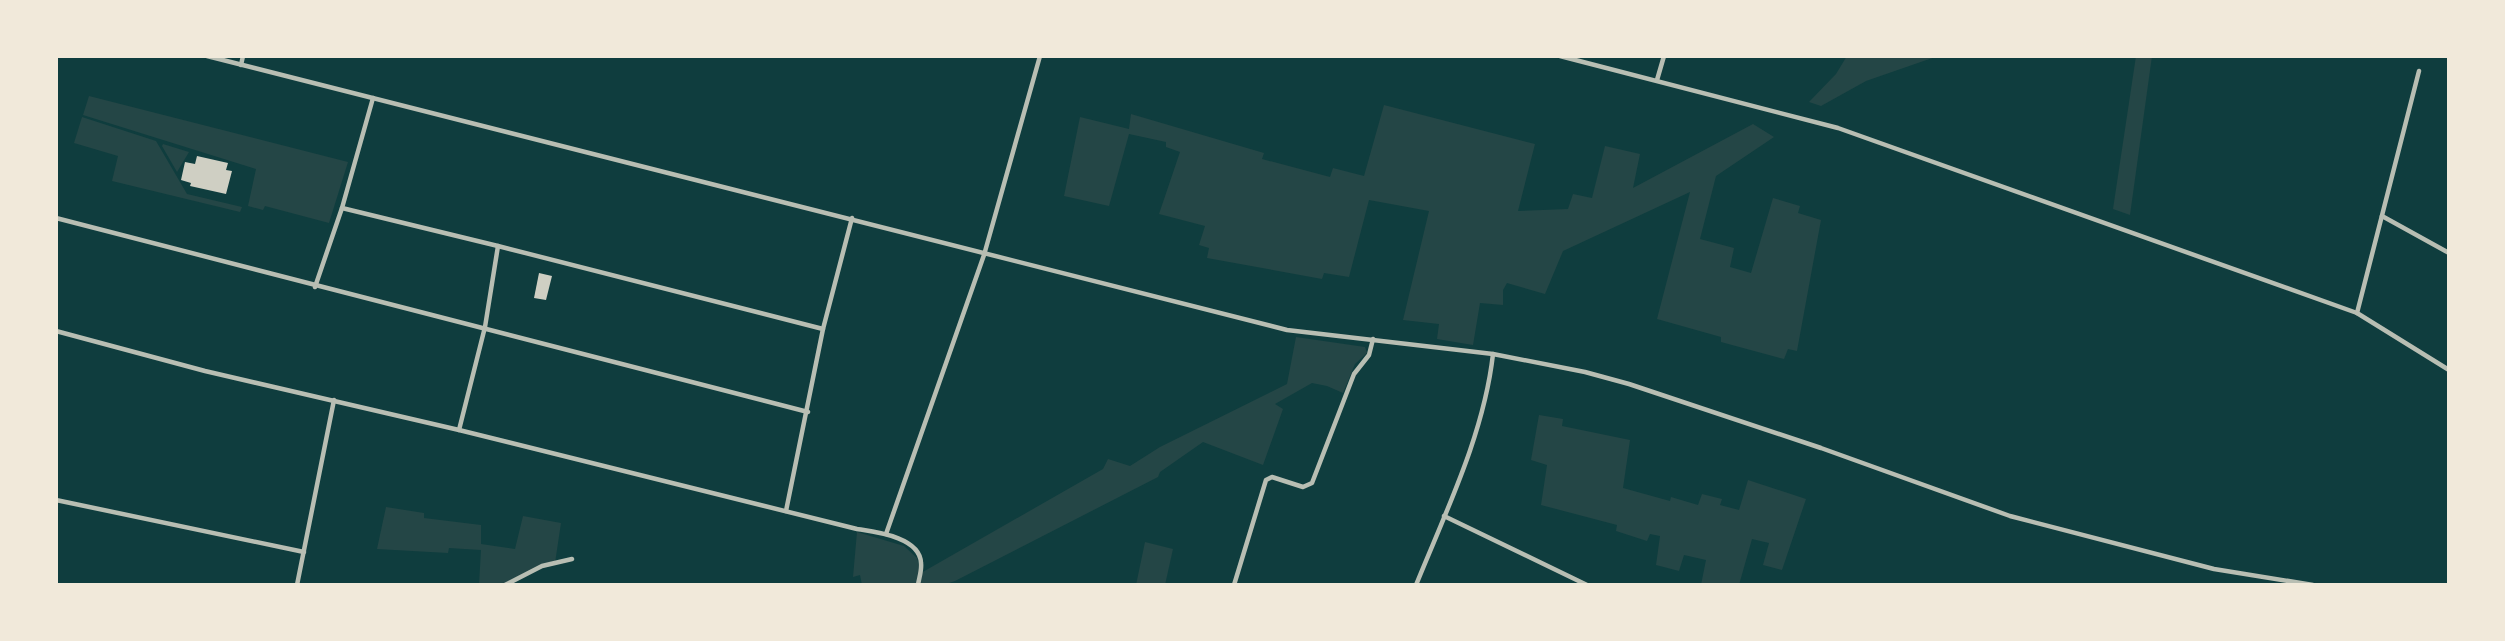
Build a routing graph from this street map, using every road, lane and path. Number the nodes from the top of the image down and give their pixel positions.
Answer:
1 (207, 56) edge
2 (243, 56) edge
3 (1040, 56) edge
4 (1560, 56) edge
5 (1664, 56) edge
6 (241, 65) junction
7 (2419, 71) dead end
8 (1657, 80) junction
9 (373, 98) junction
10 (342, 208) junction
11 (2382, 216) junction
12 (56, 218) edge
13 (852, 218) junction
14 (498, 246) junction
15 (2449, 253) edge
16 (984, 255) junction
17 (315, 286) junction
18 (2357, 313) junction
19 (485, 327) junction
20 (823, 329) junction
21 (56, 331) edge
22 (1373, 340) junction
23 (1493, 354) junction
24 (2449, 370) edge
25 (334, 400) junction
26 (808, 412) junction
27 (460, 430) junction
28 (56, 500) edge
29 (786, 511) junction
30 (1444, 516) junction
31 (886, 534) junction
32 (304, 552) junction
33 (572, 559) dead end
34 (297, 585) edge
35 (505, 585) edge
36 (918, 585) edge
37 (1234, 585) edge
38 (1416, 585) edge
39 (1587, 585) edge
40 (2313, 585) edge

1 - 6 street
2 - 6 street
3 - 16 street
4 - 8 street
5 - 8 street
6 - 9 street
7 - 11 street
8 - 18 street
9 - 10 street
9 - 13 street
10 - 14 street
10 - 17 street
11 - 15 street
11 - 18 street
12 - 17 street
13 - 16 street
13 - 20 street
14 - 19 street
14 - 20 street
16 - 22 street
16 - 31 street
17 - 19 street
18 - 24 street
19 - 26 street
19 - 27 street
20 - 26 street
21 - 25 street
22 - 23 street
22 - 37 street
23 - 30 street
23 - 40 street
25 - 27 street
25 - 32 street
26 - 29 street
27 - 29 street
28 - 32 street
29 - 31 street
30 - 38 street
30 - 39 street
31 - 36 street
32 - 34 street
33 - 35 street

